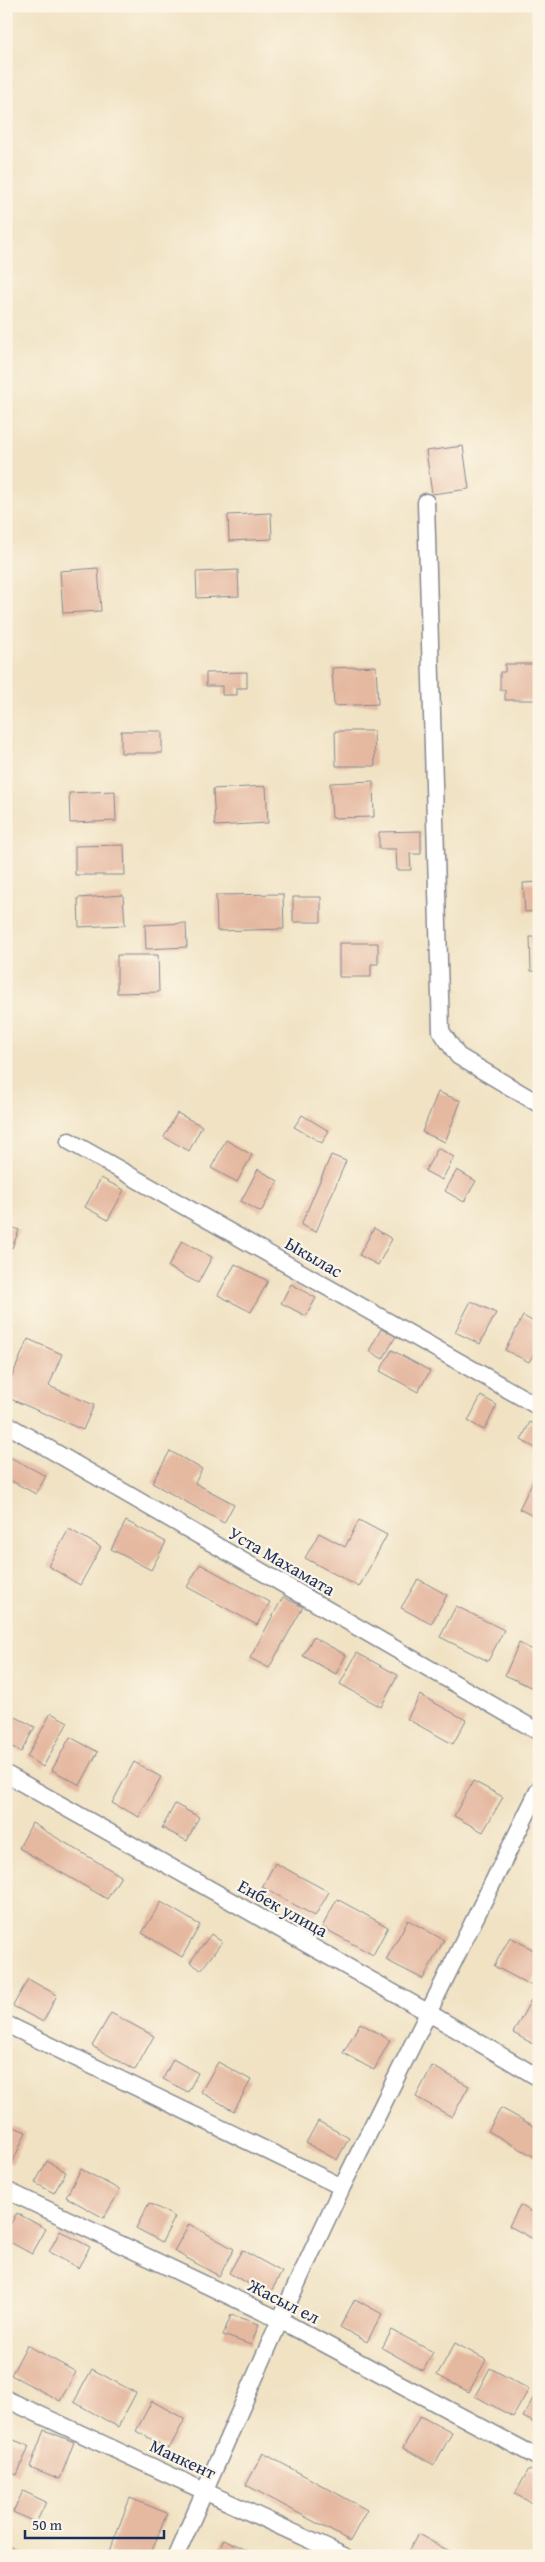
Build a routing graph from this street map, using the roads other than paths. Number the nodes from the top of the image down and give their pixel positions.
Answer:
1 (426, 502) dead end
2 (539, 1104) edge
3 (69, 1141) dead end
4 (539, 1407) edge
5 (6, 1424) edge
6 (539, 1732) edge
7 (6, 1774) edge
8 (539, 1789) edge
9 (429, 2013) junction
10 (6, 2024) edge
11 (539, 2078) edge
12 (342, 2187) junction
13 (6, 2190) edge
14 (280, 2320) junction
15 (6, 2399) edge
16 (539, 2458) edge
17 (206, 2492) junction
18 (176, 2556) edge
19 (344, 2556) edge

1 - 2 street
3 - 4 street, Ыкылас
5 - 6 street, Уста Махамата
7 - 9 street, Енбек улица
8 - 9 street
9 - 11 street, Енбек улица
9 - 12 street
10 - 12 street
12 - 14 street
13 - 14 street, Жасыл ел
14 - 16 street, Жасыл ел
14 - 17 street
15 - 17 street, Манкент
17 - 18 street
17 - 19 street, Манкент

